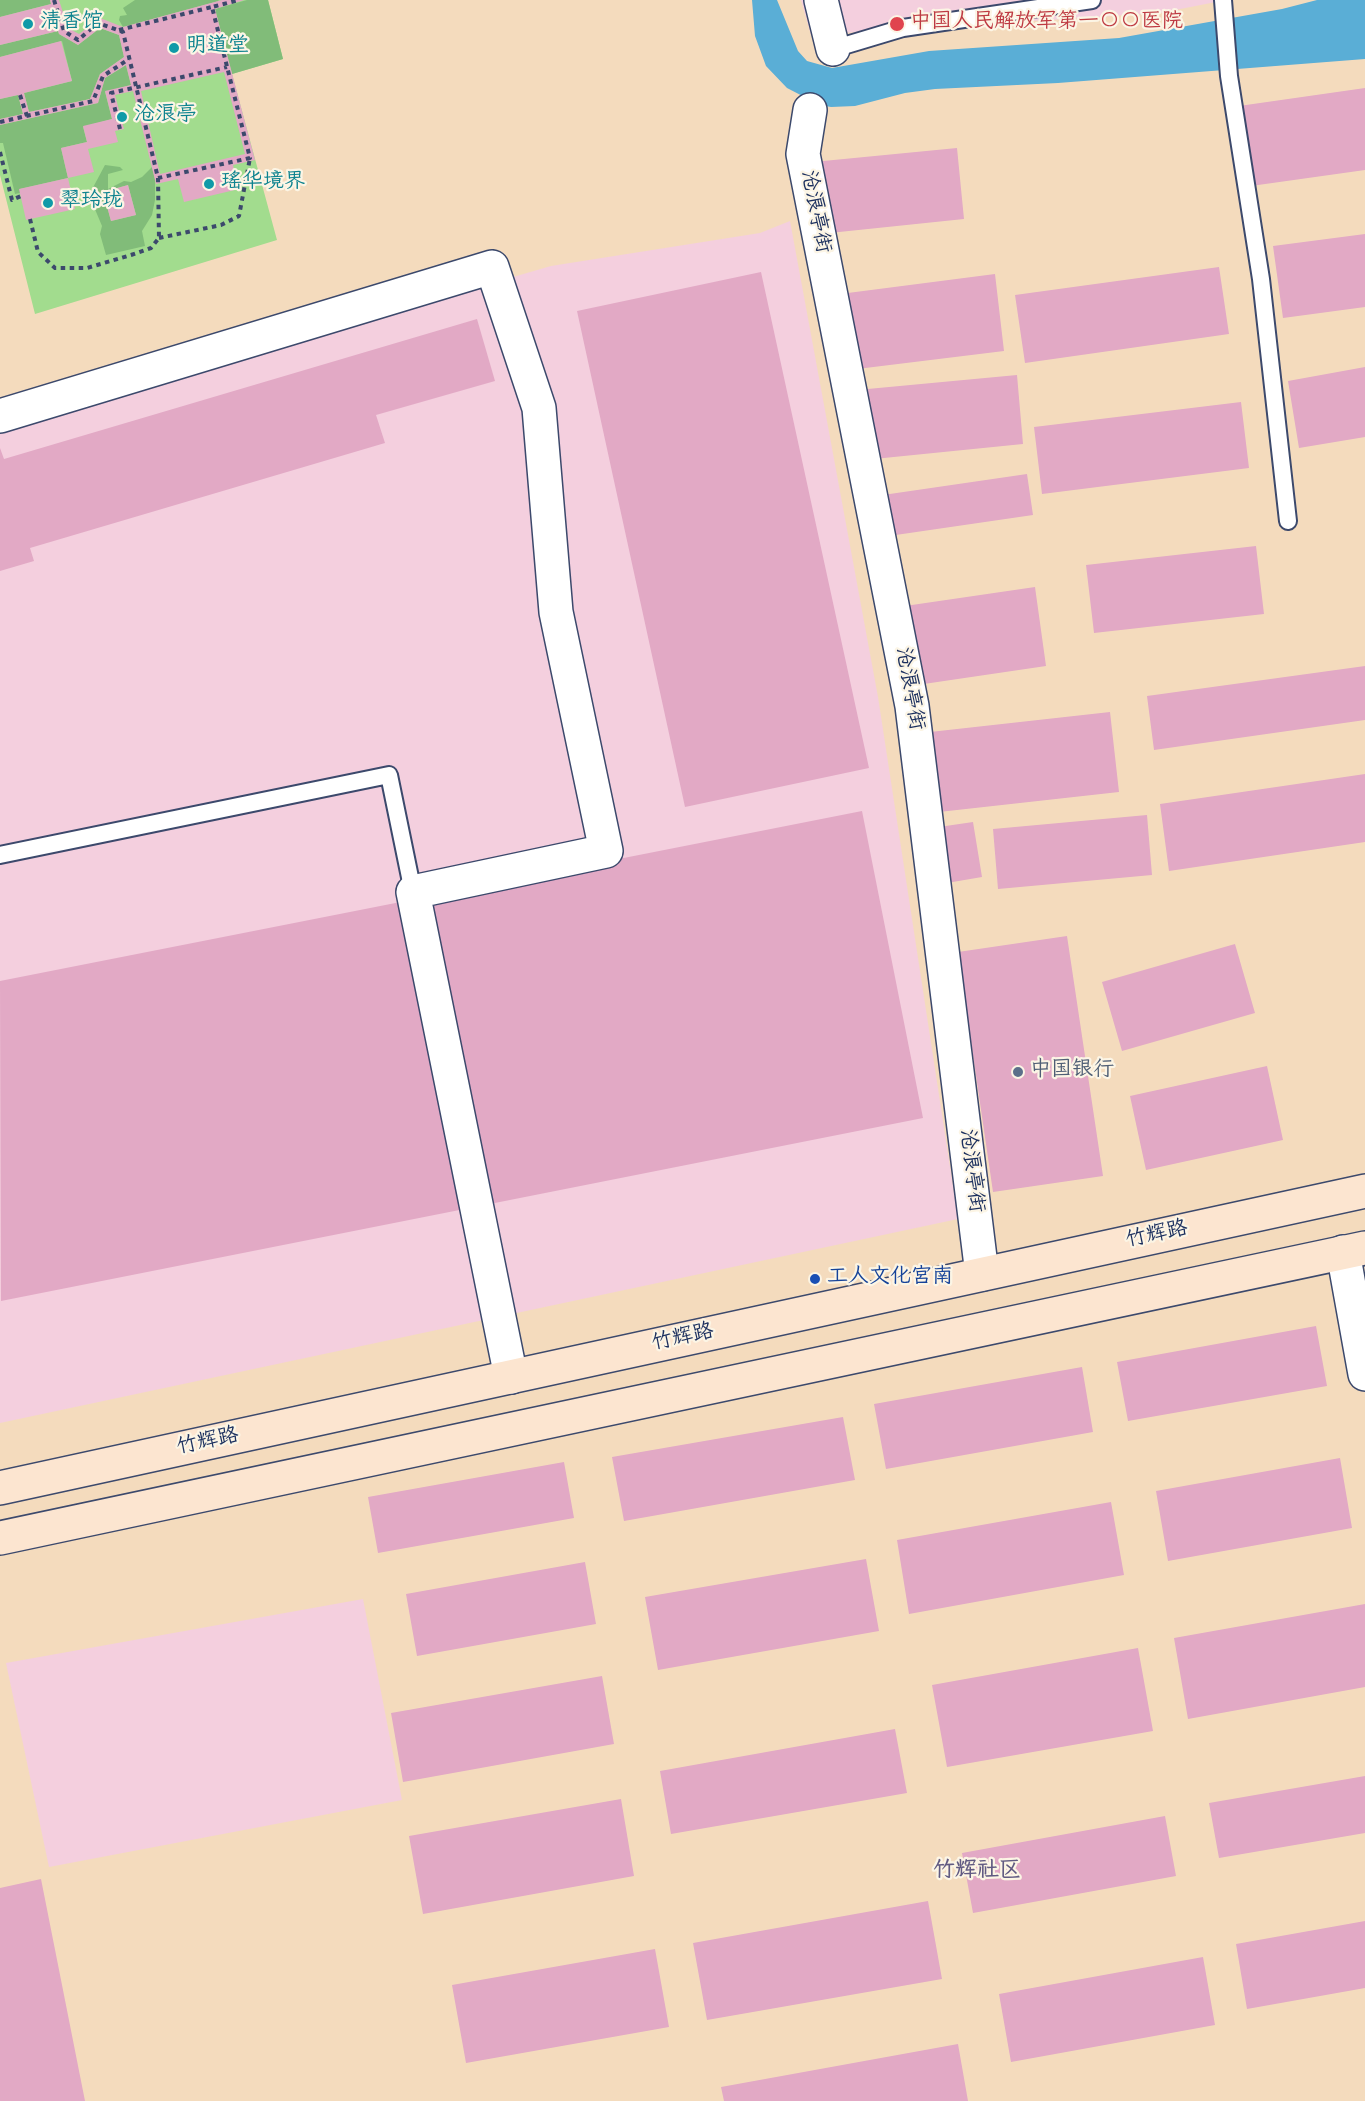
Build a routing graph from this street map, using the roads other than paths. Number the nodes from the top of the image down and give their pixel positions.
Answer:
1 (821, 0) edge
2 (1092, 0) edge
3 (1223, 0) edge
4 (833, 49) joint
5 (810, 110) dead end
6 (0, 416) edge
7 (1288, 520) dead end
8 (0, 855) edge
9 (412, 892) junction
10 (1365, 1191) edge
11 (1354, 1250) edge
12 (982, 1274) junction
13 (1365, 1374) edge
14 (511, 1377) junction
15 (0, 1488) edge
16 (0, 1538) edge

1 - 4 street
2 - 4 lane
3 - 7 lane
5 - 12 street, 沧浪亭街
6 - 9 street
8 - 9 lane
9 - 14 street
10 - 12 main road, 竹辉路
11 - 13 street
11 - 16 main road
12 - 14 main road, 竹辉路
14 - 15 main road, 竹辉路

